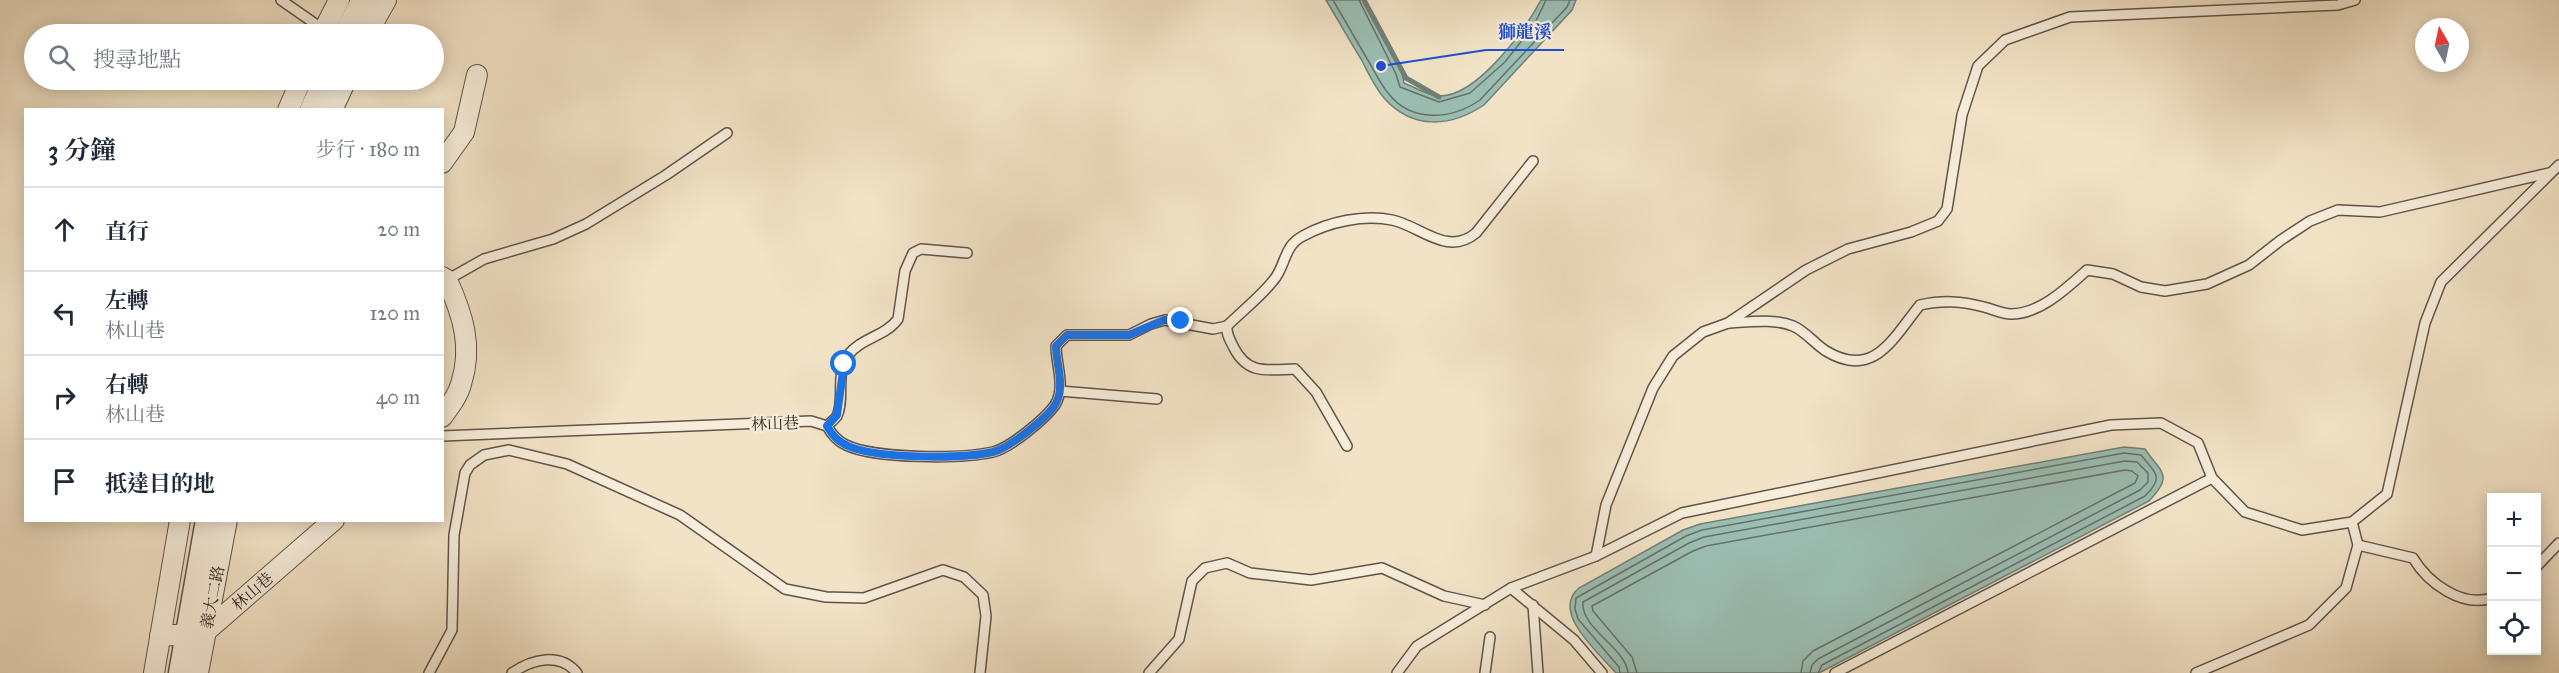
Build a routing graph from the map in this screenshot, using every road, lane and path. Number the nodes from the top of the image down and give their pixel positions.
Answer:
1 (281, 0) edge
2 (339, 0) edge
3 (364, 0) edge
4 (386, 0) edge
5 (2195, 0) edge
6 (2355, 0) edge
7 (2196, 11) junction
8 (330, 24) edge
9 (341, 24) edge
10 (346, 24) edge
11 (351, 24) edge
12 (477, 75) dead end
13 (297, 90) edge
14 (321, 90) edge
15 (341, 90) edge
16 (289, 108) edge
17 (313, 108) edge
18 (333, 108) edge
19 (727, 133) dead end
20 (444, 160) edge
21 (1533, 161) dead end
22 (2559, 165) edge
23 (2551, 173) junction
24 (967, 253) dead end
25 (445, 279) edge
26 (1728, 323) junction
27 (1227, 326) junction
28 (1060, 391) junction
29 (1157, 399) dead end
30 (444, 414) edge
31 (827, 426) junction
32 (444, 436) edge
33 (1347, 446) dead end
34 (2212, 478) junction
35 (180, 522) edge
36 (208, 522) edge
37 (226, 522) edge
38 (332, 522) edge
39 (2352, 522) junction
40 (2559, 543) edge
41 (2358, 545) junction
42 (1596, 556) junction
43 (2541, 562) edge
44 (1511, 588) junction
45 (2487, 600) edge
46 (1485, 605) junction
47 (1533, 605) junction
48 (196, 633) junction
49 (160, 636) junction
50 (1490, 637) dead end
51 (154, 673) edge
52 (181, 673) edge
53 (198, 673) edge
54 (429, 673) edge
55 (512, 673) edge
56 (577, 673) edge
57 (980, 673) edge
58 (1149, 673) edge
59 (1397, 673) edge
60 (1485, 673) edge
61 (1538, 673) edge
62 (1602, 673) edge
63 (1835, 673) edge
64 (2196, 673) edge

1 - 8 lane
2 - 9 street
3 - 10 street
4 - 11 street
5 - 7 lane
6 - 7 lane
7 - 26 lane
12 - 20 street
13 - 16 street
14 - 17 street
15 - 18 street
19 - 25 lane
21 - 27 lane
22 - 23 lane
23 - 26 lane
23 - 39 lane
24 - 31 lane
25 - 30 street
26 - 42 lane
27 - 28 lane
27 - 33 lane
28 - 29 lane
28 - 31 lane
31 - 32 lane, 林山巷
34 - 39 lane
34 - 42 lane
34 - 63 lane
35 - 49 street
36 - 48 street, 義大二路
37 - 48 street, 義大二路
38 - 48 street, 林山巷
39 - 41 lane
40 - 43 lane
41 - 45 lane
41 - 64 lane
42 - 44 lane
44 - 46 lane
44 - 47 lane
46 - 58 lane
46 - 59 lane
47 - 61 lane
47 - 62 lane
48 - 49 street
48 - 52 street, 義大二路
48 - 53 street, 義大二路
49 - 51 street
50 - 60 lane
54 - 57 lane
55 - 56 lane

